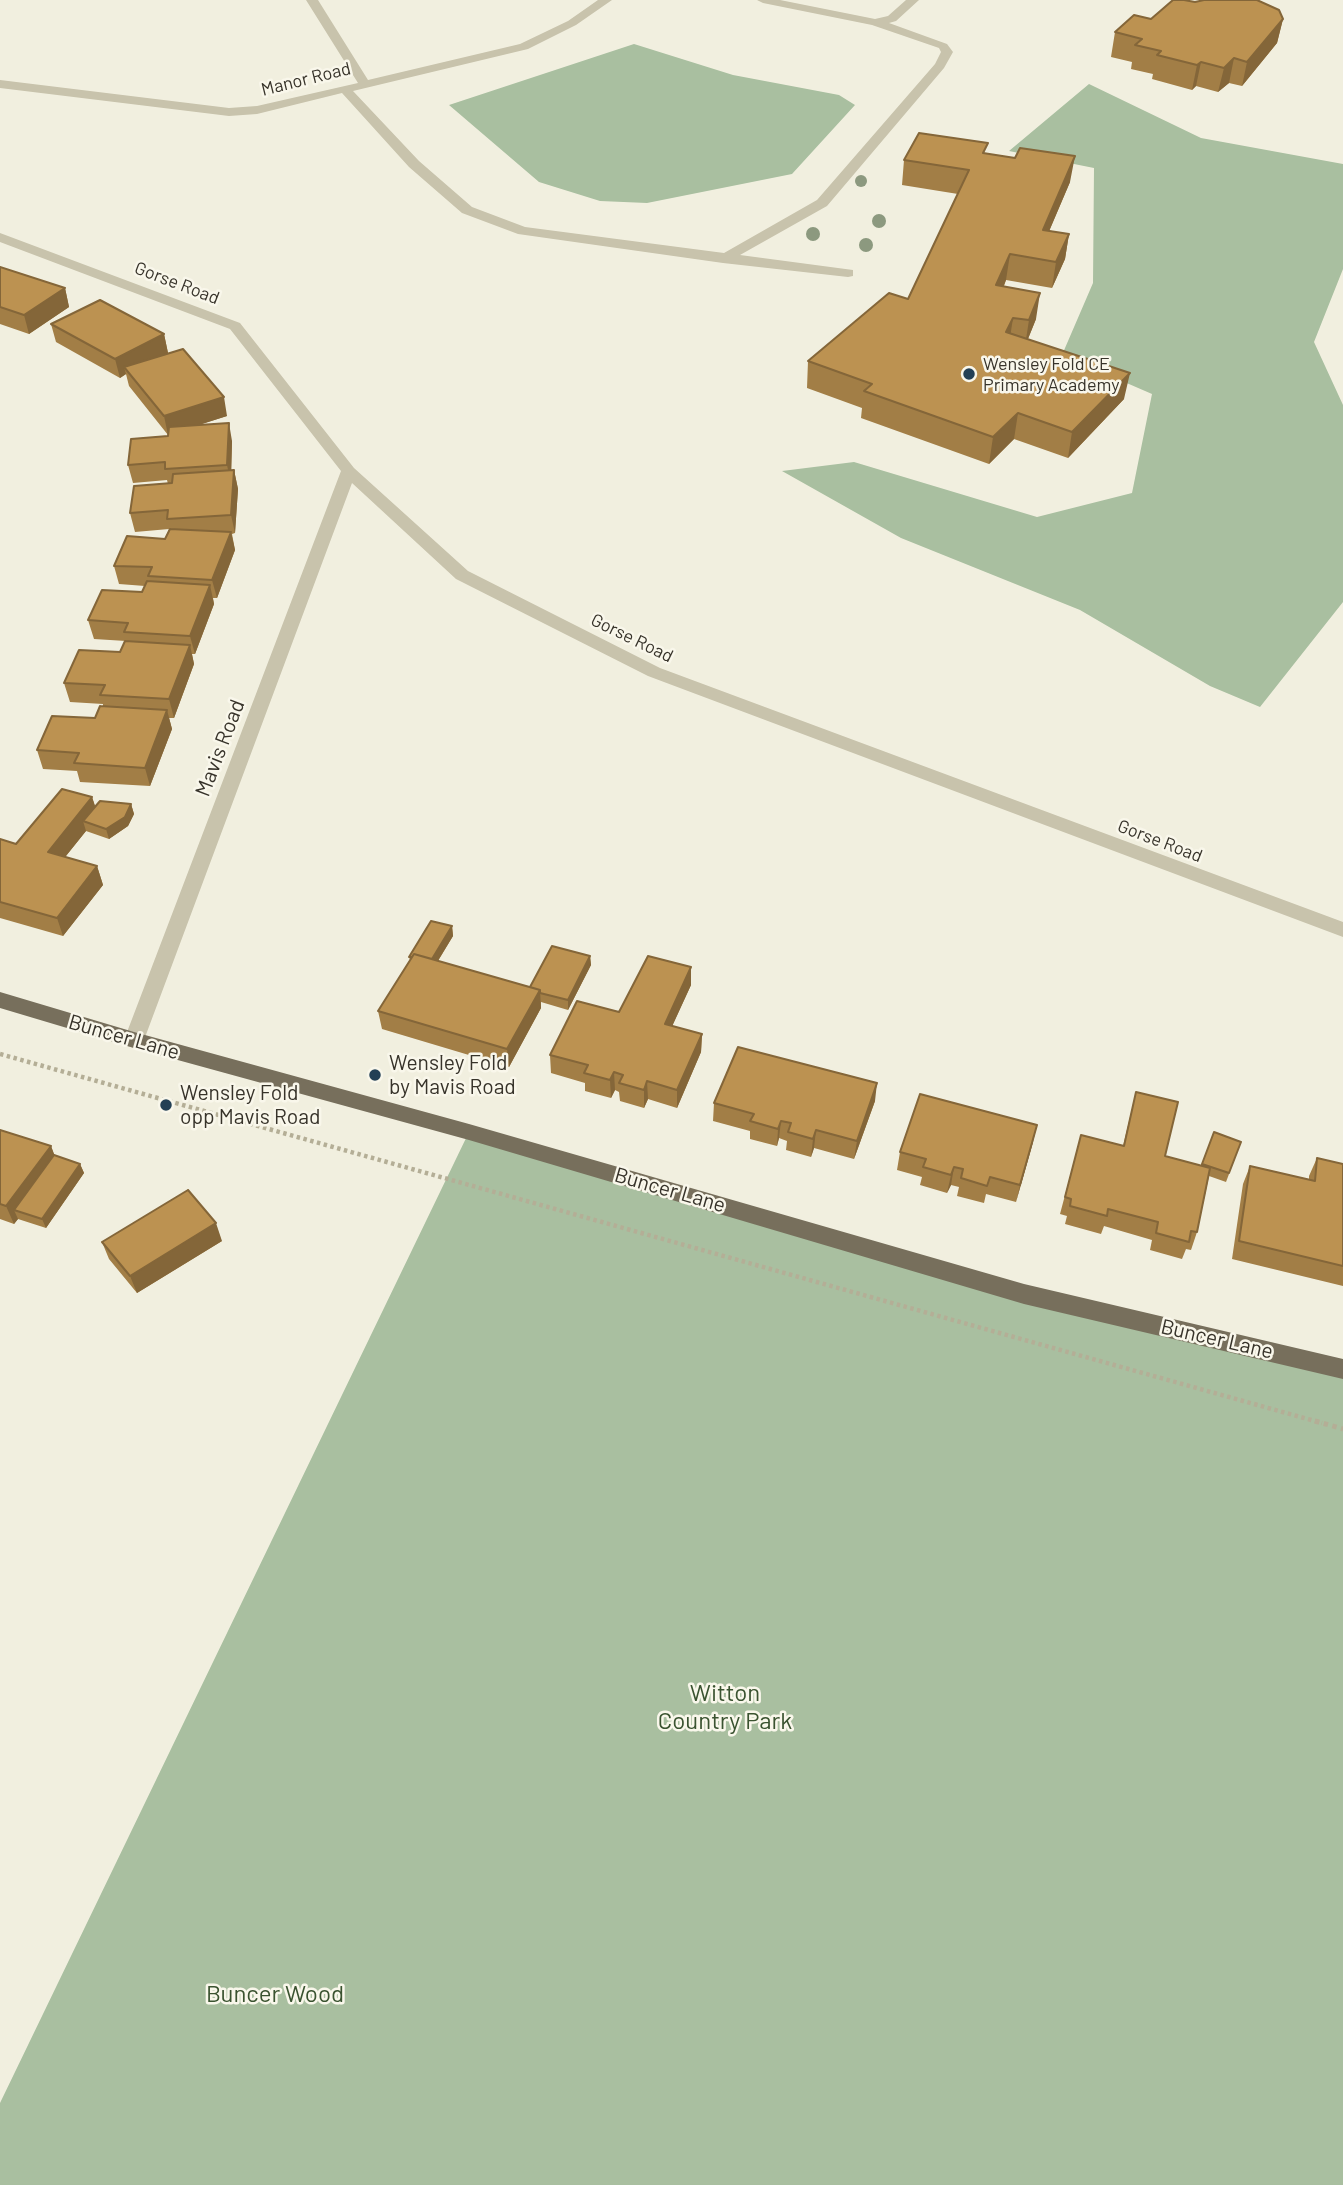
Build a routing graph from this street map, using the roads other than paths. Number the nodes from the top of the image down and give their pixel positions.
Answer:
1 (312, 0) edge
2 (606, 0) edge
3 (765, 0) edge
4 (914, 0) edge
5 (875, 22) junction
6 (364, 83) junction
7 (0, 84) edge
8 (344, 88) junction
9 (0, 237) edge
10 (723, 259) junction
11 (848, 273) dead end
12 (349, 471) junction
13 (1343, 930) edge
14 (0, 1000) edge
15 (134, 1040) junction
16 (1343, 1369) edge

1 - 6 street
2 - 6 street, Manor Road
3 - 5 street
4 - 5 street
5 - 10 street
6 - 8 street, Manor Road
7 - 8 street, Manor Road
8 - 10 street
9 - 12 street, Gorse Road
10 - 11 street
12 - 13 street, Gorse Road
12 - 15 street, Mavis Road
14 - 15 main road, Buncer Lane
15 - 16 main road, Buncer Lane

